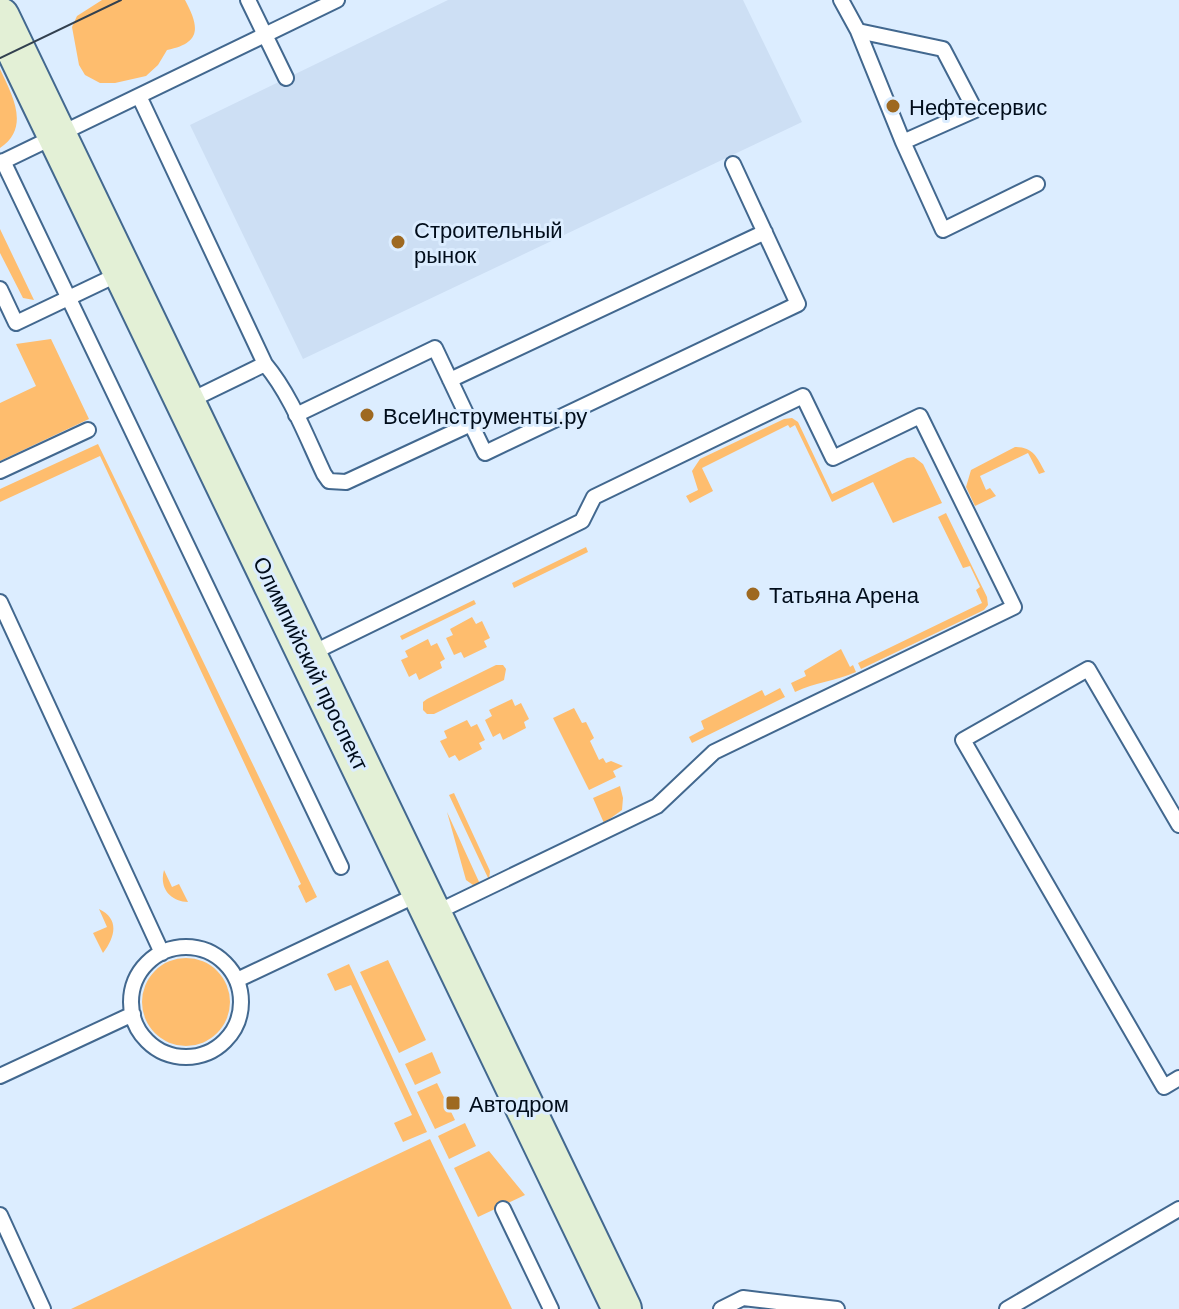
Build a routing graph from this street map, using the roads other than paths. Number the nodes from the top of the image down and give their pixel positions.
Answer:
1 (248, 0) edge
2 (337, 0) edge
3 (841, 0) edge
4 (0, 17) edge
5 (858, 31) junction
6 (264, 35) junction
7 (286, 78) dead end
8 (139, 96) junction
9 (58, 135) junction
10 (903, 142) junction
11 (2, 162) edge
12 (733, 164) dead end
13 (1037, 184) dead end
14 (765, 232) junction
15 (124, 272) junction
16 (70, 298) junction
17 (2, 299) edge
18 (265, 364) junction
19 (450, 380) junction
20 (187, 402) junction
21 (296, 415) junction
22 (471, 424) junction
23 (88, 430) dead end
24 (0, 471) edge
25 (0, 602) edge
26 (308, 655) junction
27 (1179, 825) edge
28 (341, 867) dead end
29 (428, 904) junction
30 (162, 953) junction
31 (237, 980) junction
32 (133, 1014) junction
33 (0, 1076) edge
34 (1179, 1078) edge
35 (503, 1209) dead end
36 (1179, 1209) edge
37 (0, 1215) edge
38 (43, 1309) edge
39 (551, 1309) edge
40 (622, 1309) edge
41 (721, 1309) edge
42 (837, 1309) edge
43 (1007, 1309) edge

1 - 6 lane
2 - 6 lane
3 - 5 lane
4 - 9 street, Олимпийский проспект
5 - 10 lane
5 - 10 lane
6 - 7 lane
6 - 8 lane
8 - 9 lane
8 - 18 lane
9 - 11 lane
9 - 15 street, Олимпийский проспект
10 - 13 lane
11 - 16 lane
12 - 14 lane
14 - 19 lane
14 - 22 lane
15 - 16 lane
15 - 20 street, Олимпийский проспект
16 - 17 lane
16 - 28 lane
18 - 20 lane
18 - 21 lane
19 - 21 lane
19 - 22 lane
20 - 26 street, Олимпийский проспект
21 - 22 lane
23 - 24 lane
25 - 30 lane
26 - 29 street, Олимпийский проспект
26 - 29 lane
27 - 34 lane
29 - 31 lane
29 - 40 street, Олимпийский проспект
30 - 31 lane
30 - 32 lane
31 - 32 lane
32 - 33 lane
35 - 39 lane
36 - 43 lane
37 - 38 lane
41 - 42 lane

